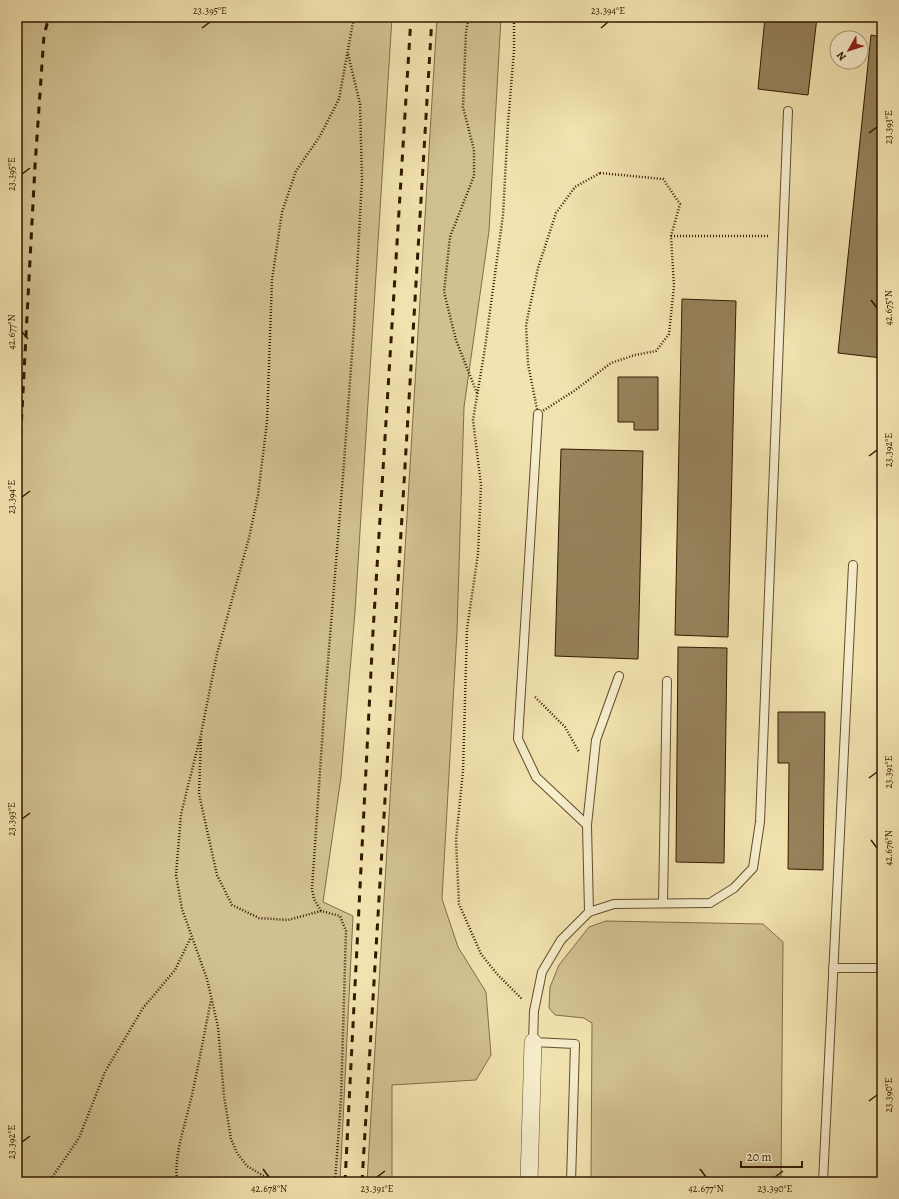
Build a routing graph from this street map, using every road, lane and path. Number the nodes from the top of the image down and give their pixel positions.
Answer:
1 (354, 17) edge
2 (468, 17) edge
3 (514, 17) edge
4 (347, 52) junction
5 (788, 111) dead end
6 (671, 236) junction
7 (783, 236) junction
8 (477, 394) junction
9 (538, 414) junction
10 (853, 565) dead end
11 (619, 676) dead end
12 (667, 681) dead end
13 (522, 685) junction
14 (201, 734) junction
15 (592, 775) junction
16 (587, 825) junction
17 (663, 903) junction
18 (321, 911) junction
19 (589, 912) junction
20 (192, 937) junction
21 (833, 968) junction
22 (882, 968) edge
23 (212, 999) junction
24 (534, 1011) junction
25 (533, 1042) junction
26 (49, 1182) edge
27 (176, 1182) edge
28 (274, 1182) edge
29 (335, 1182) edge
30 (529, 1182) edge
31 (571, 1182) edge
32 (823, 1182) edge

1 - 4 path
2 - 8 path
3 - 8 path
4 - 14 path
4 - 18 path
5 - 7 lane
6 - 7 path
6 - 9 path
6 - 9 path
7 - 17 lane
8 - 24 path
9 - 13 lane
10 - 21 lane
11 - 15 lane
12 - 17 lane
13 - 15 path
13 - 16 lane
14 - 18 path
14 - 20 path
15 - 16 lane
16 - 19 lane
17 - 19 lane
18 - 29 path
19 - 24 lane
20 - 23 path
20 - 26 path
21 - 22 lane
21 - 32 lane
23 - 27 path
23 - 28 path
24 - 25 lane
25 - 30 street
25 - 31 lane

